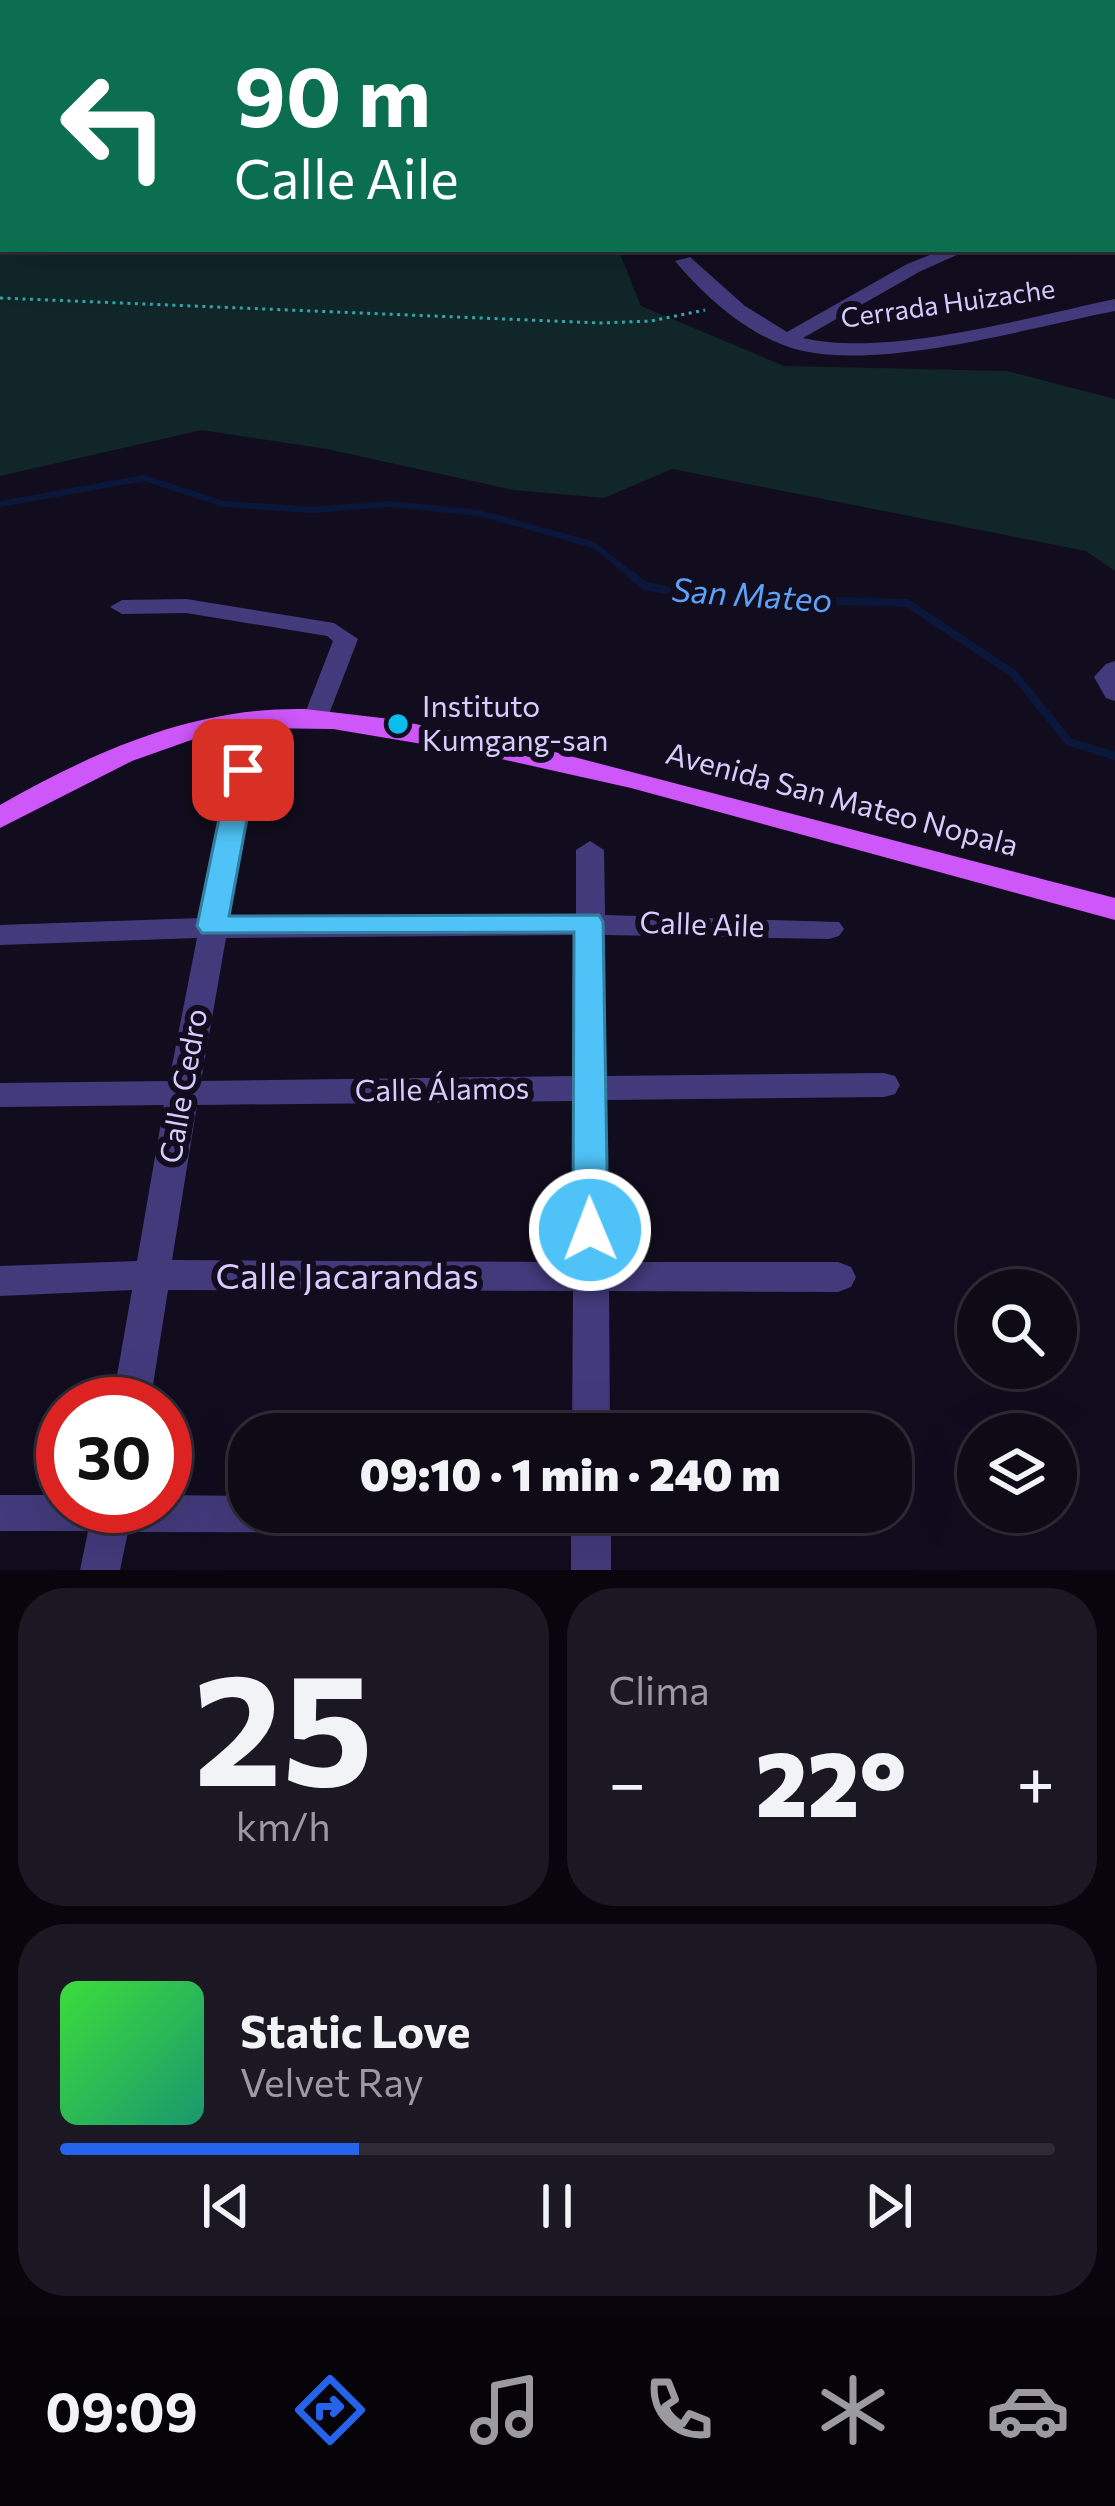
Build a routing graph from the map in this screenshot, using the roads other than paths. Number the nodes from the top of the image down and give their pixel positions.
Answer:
1 (953, 252) edge
2 (684, 261) dead end
3 (1115, 305) edge
4 (788, 339) junction
5 (122, 607) dead end
6 (1115, 670) edge
7 (1115, 693) edge
8 (315, 721) junction
9 (243, 770) dead end
10 (0, 818) edge
11 (590, 850) dead end
12 (1115, 909) edge
13 (589, 922) junction
14 (212, 926) junction
15 (829, 929) dead end
16 (0, 935) edge
17 (884, 1085) dead end
18 (587, 1087) junction
19 (182, 1094) junction
20 (0, 1095) edge
21 (152, 1275) junction
22 (838, 1277) dead end
23 (591, 1278) junction
24 (0, 1281) edge
25 (135, 1377) edge
26 (591, 1413) edge
27 (192, 1510) edge
28 (228, 1510) edge
29 (36, 1512) edge
30 (0, 1513) edge
31 (108, 1533) edge
32 (591, 1533) edge
33 (100, 1570) edge
34 (591, 1570) edge

1 - 4 street, Cerrada Huizache
2 - 4 street, Cerrada Huizache
3 - 4 street, Cerrada Huizache
5 - 8 street
6 - 7 street
8 - 10 main road, Avenida San Mateo Nopala
8 - 12 main road, Avenida San Mateo Nopala
9 - 14 street, Calle Cedro
11 - 13 street
13 - 14 street, Calle Aile
13 - 15 street, Calle Aile
13 - 18 street
14 - 16 street, Calle Aile
14 - 19 street, Calle Cedro
17 - 18 street, Calle Álamos
18 - 19 street, Calle Álamos
18 - 23 street
19 - 20 street, Calle Álamos
19 - 21 street, Calle Cedro
21 - 23 street, Calle Jacarandas
21 - 24 street, Calle Jacarandas
21 - 25 street, Calle Cedro
22 - 23 street, Calle Jacarandas
23 - 26 street
27 - 28 street
29 - 30 street
31 - 33 street
32 - 34 street

